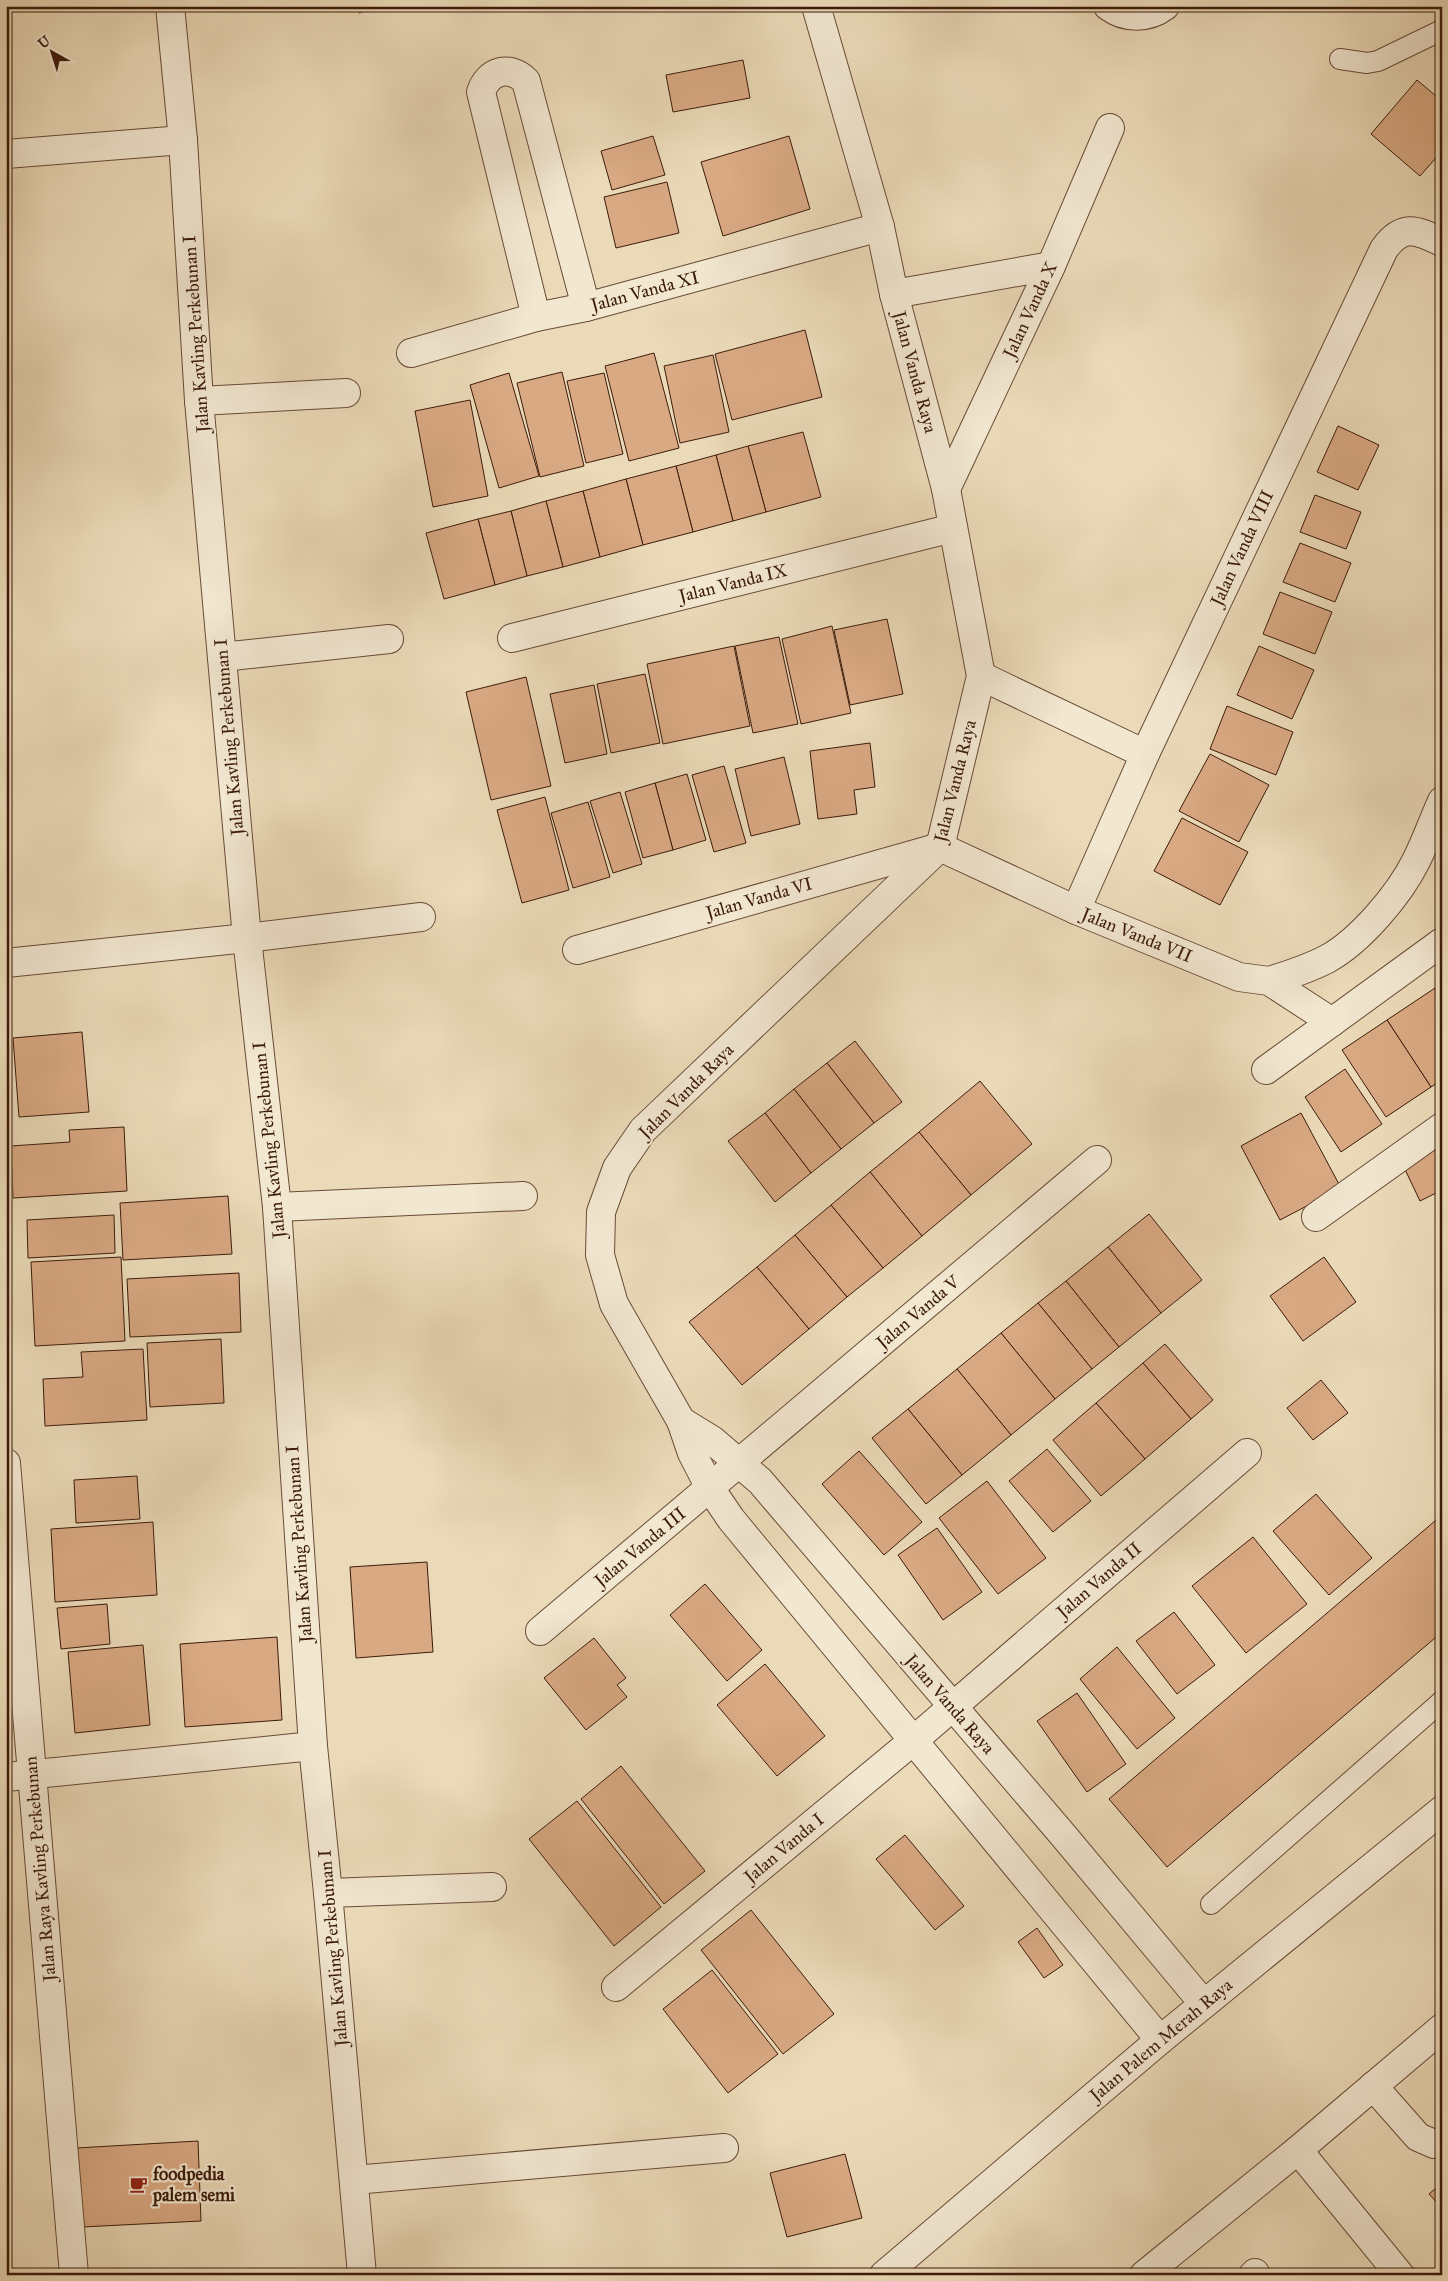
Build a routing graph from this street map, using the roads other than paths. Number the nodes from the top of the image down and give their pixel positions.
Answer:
1 (170, 6) edge
2 (816, 6) edge
3 (1108, 6) edge
4 (1165, 6) edge
5 (1442, 30) edge
6 (1340, 59) dead end
7 (1110, 128) dead end
8 (184, 140) junction
9 (6, 154) edge
10 (880, 227) junction
11 (1442, 242) edge
12 (1051, 266) junction
13 (894, 294) junction
14 (586, 307) junction
15 (536, 317) junction
16 (410, 353) dead end
17 (346, 393) dead end
18 (199, 401) junction
19 (946, 489) junction
20 (954, 528) junction
21 (512, 638) dead end
22 (389, 639) dead end
23 (222, 657) junction
24 (981, 676) junction
25 (1145, 754) junction
26 (1442, 801) edge
27 (940, 847) junction
28 (1076, 910) junction
29 (421, 917) dead end
30 (247, 938) junction
31 (1442, 942) edge
32 (577, 950) dead end
33 (6, 963) edge
34 (1269, 981) junction
35 (1332, 1022) junction
36 (1266, 1070) dead end
37 (1442, 1126) edge
38 (1097, 1160) dead end
39 (524, 1196) dead end
40 (277, 1207) junction
41 (1316, 1217) dead end
42 (680, 1421) junction
43 (1247, 1452) dead end
44 (6, 1462) edge
45 (739, 1464) junction
46 (710, 1488) junction
47 (540, 1631) dead end
48 (1442, 1701) edge
49 (952, 1708) junction
50 (914, 1740) junction
51 (313, 1746) junction
52 (19, 1776) edge
53 (1442, 1810) edge
54 (492, 1887) dead end
55 (328, 1893) junction
56 (1211, 1904) dead end
57 (616, 1987) dead end
58 (1204, 2004) junction
59 (1442, 2028) edge
60 (1160, 2040) junction
61 (1373, 2086) junction
62 (1442, 2141) edge
63 (724, 2148) dead end
64 (1298, 2150) junction
65 (354, 2180) junction
66 (74, 2275) edge
67 (362, 2275) edge
68 (884, 2275) edge
69 (1144, 2275) edge
70 (1400, 2275) edge

1 - 8 street, Jalan Kavling Perkebunan I
2 - 10 street, Jalan Vanda Raya
3 - 4 street
5 - 6 lane
7 - 12 street, Jalan Vanda X
8 - 9 street
8 - 18 street, Jalan Kavling Perkebunan I
10 - 13 street, Jalan Vanda Raya
10 - 14 street, Jalan Vanda XI
11 - 25 street, Jalan Vanda VIII
12 - 13 street
12 - 19 street, Jalan Vanda X
13 - 19 street, Jalan Vanda Raya
14 - 15 street, Jalan Vanda XI
14 - 15 street
15 - 16 street, Jalan Vanda XI
17 - 18 street
18 - 23 street, Jalan Kavling Perkebunan I
19 - 20 street, Jalan Vanda Raya
20 - 21 street, Jalan Vanda IX
20 - 24 street, Jalan Vanda Raya
22 - 23 street
23 - 30 street, Jalan Kavling Perkebunan I
24 - 25 street
24 - 27 street, Jalan Vanda Raya
25 - 28 street, Jalan Vanda VIII
26 - 34 street
27 - 28 street, Jalan Vanda VII
27 - 32 street, Jalan Vanda VI
27 - 42 street, Jalan Vanda Raya
28 - 34 street, Jalan Vanda VII
29 - 30 street
30 - 33 street
30 - 40 street, Jalan Kavling Perkebunan I
31 - 35 street
34 - 35 street, Jalan Vanda VII
35 - 36 street
37 - 41 street
38 - 45 street, Jalan Vanda V
39 - 40 street
40 - 51 street, Jalan Kavling Perkebunan I
42 - 45 street, Jalan Vanda Raya
42 - 46 street, Jalan Vanda Raya
43 - 49 street, Jalan Vanda II
44 - 52 street, Jalan Raya Kavling Perkebunan
45 - 46 street, Jalan Vanda III
45 - 49 street, Jalan Vanda Raya
46 - 47 street, Jalan Vanda III
46 - 50 street, Jalan Vanda Raya
48 - 56 lane
49 - 50 street, Jalan Vanda I
49 - 58 street, Jalan Vanda Raya
50 - 57 street, Jalan Vanda I
50 - 60 street, Jalan Vanda Raya
51 - 52 street
51 - 55 street, Jalan Kavling Perkebunan I
52 - 66 street, Jalan Raya Kavling Perkebunan
53 - 58 street, Jalan Palem Merah Raya
54 - 55 street
55 - 65 street, Jalan Kavling Perkebunan I
58 - 60 street, Jalan Palem Merah Raya
59 - 61 street
60 - 68 street, Jalan Palem Merah Raya
61 - 62 street
61 - 64 street
63 - 65 street
64 - 69 street
64 - 70 street
65 - 67 street, Jalan Kavling Perkebunan I

